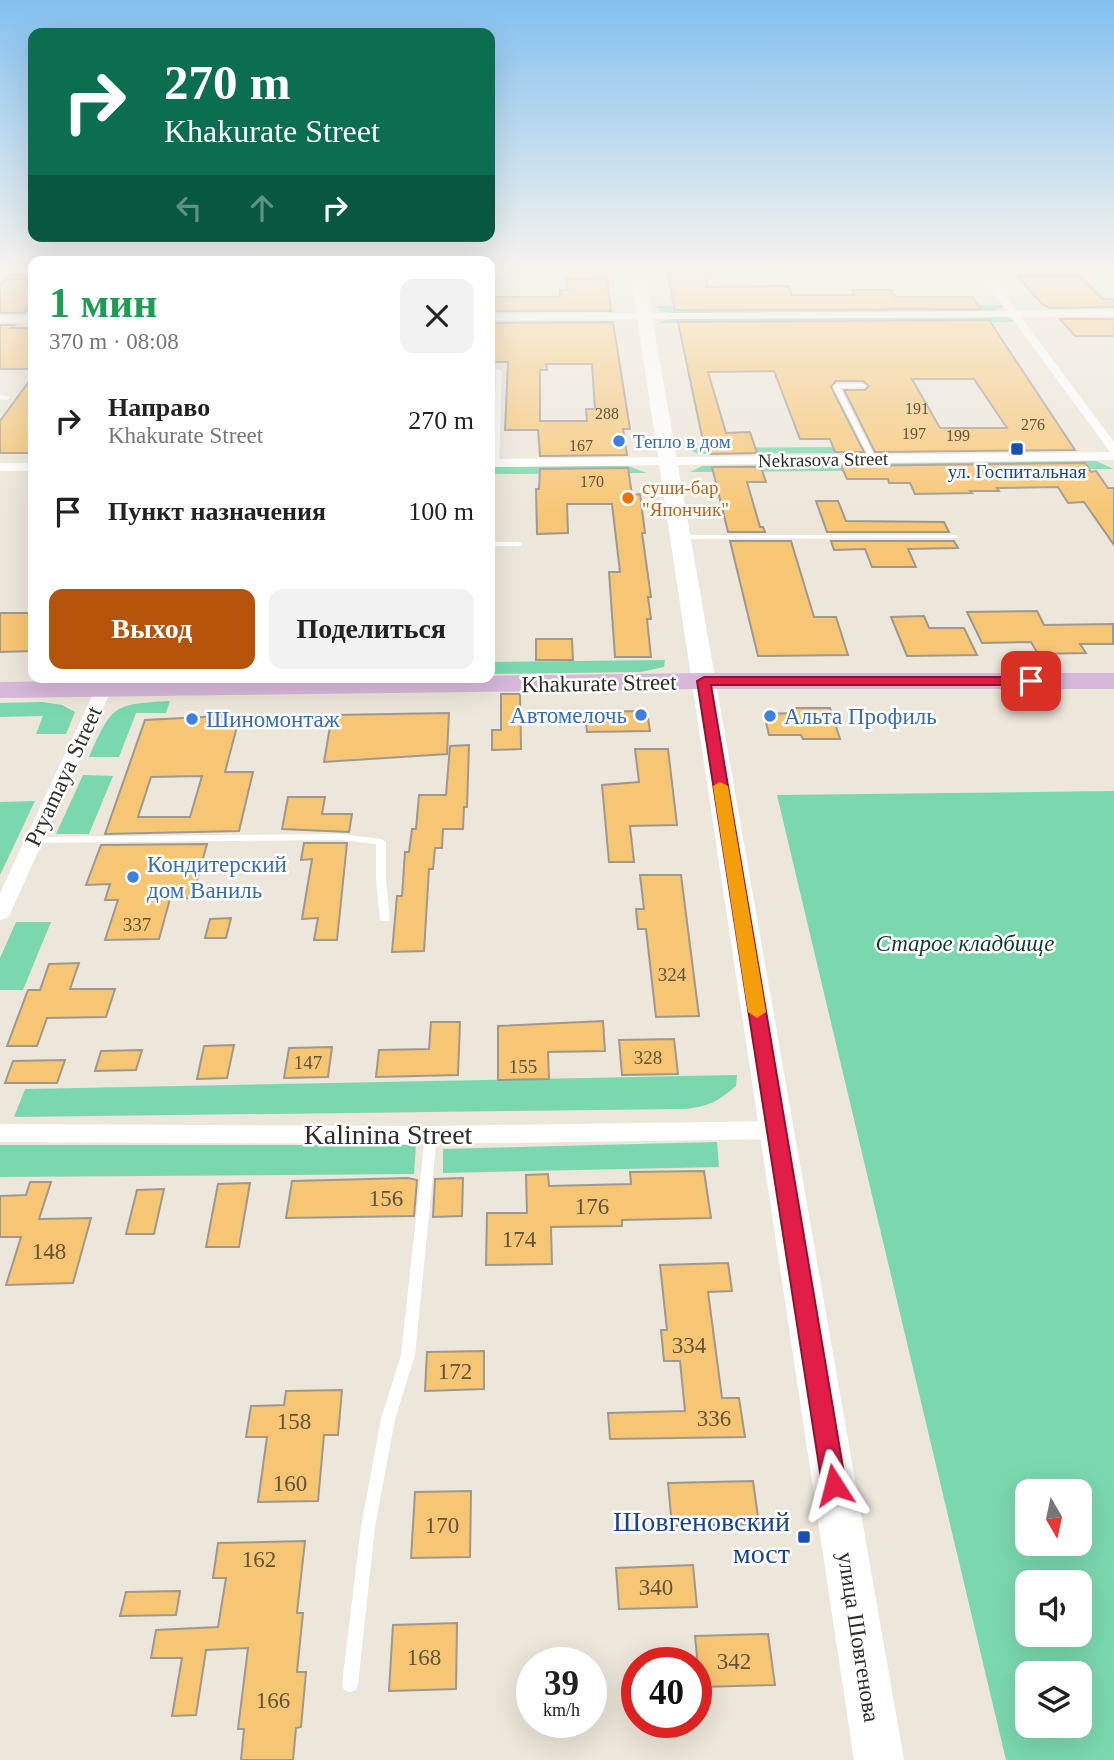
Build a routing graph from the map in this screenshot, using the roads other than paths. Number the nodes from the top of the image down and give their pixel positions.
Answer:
1 (651, 353) edge
2 (1044, 353) edge
3 (495, 371) edge
4 (863, 386) dead end
5 (495, 432) edge
6 (1114, 450) edge
7 (1114, 456) edge
8 (873, 459) junction
9 (668, 461) junction
10 (495, 463) edge
11 (0, 467) edge
12 (28, 467) edge
13 (680, 537) junction
14 (955, 537) dead end
15 (495, 544) edge
16 (520, 544) dead end
17 (704, 681) junction
18 (1114, 681) edge
19 (495, 682) edge
20 (106, 683) edge
21 (0, 690) edge
22 (33, 840) junction
23 (0, 914) edge
24 (385, 919) dead end
25 (776, 1130) junction
26 (0, 1133) edge
27 (431, 1135) junction
28 (350, 1684) dead end
29 (879, 1760) edge

1 - 9 main road, улица Шовгенова
2 - 6 street
3 - 5 lane
4 - 8 lane
7 - 8 street, Nekrasova Street
8 - 9 street, Nekrasova Street
9 - 10 street, Nekrasova Street
9 - 13 main road, улица Шовгенова
11 - 12 street
13 - 14 lane
13 - 17 main road, улица Шовгенова
15 - 16 lane
17 - 18 main road, Khakurate Street
17 - 19 main road, Khakurate Street
17 - 25 main road, улица Шовгенова
20 - 21 main road, Khakurate Street
20 - 22 street, Pryamaya Street
22 - 23 street, Pryamaya Street
22 - 24 lane
25 - 27 street, Kalinina Street
25 - 29 main road, улица Шовгенова
26 - 27 street, Kalinina Street
27 - 28 lane

